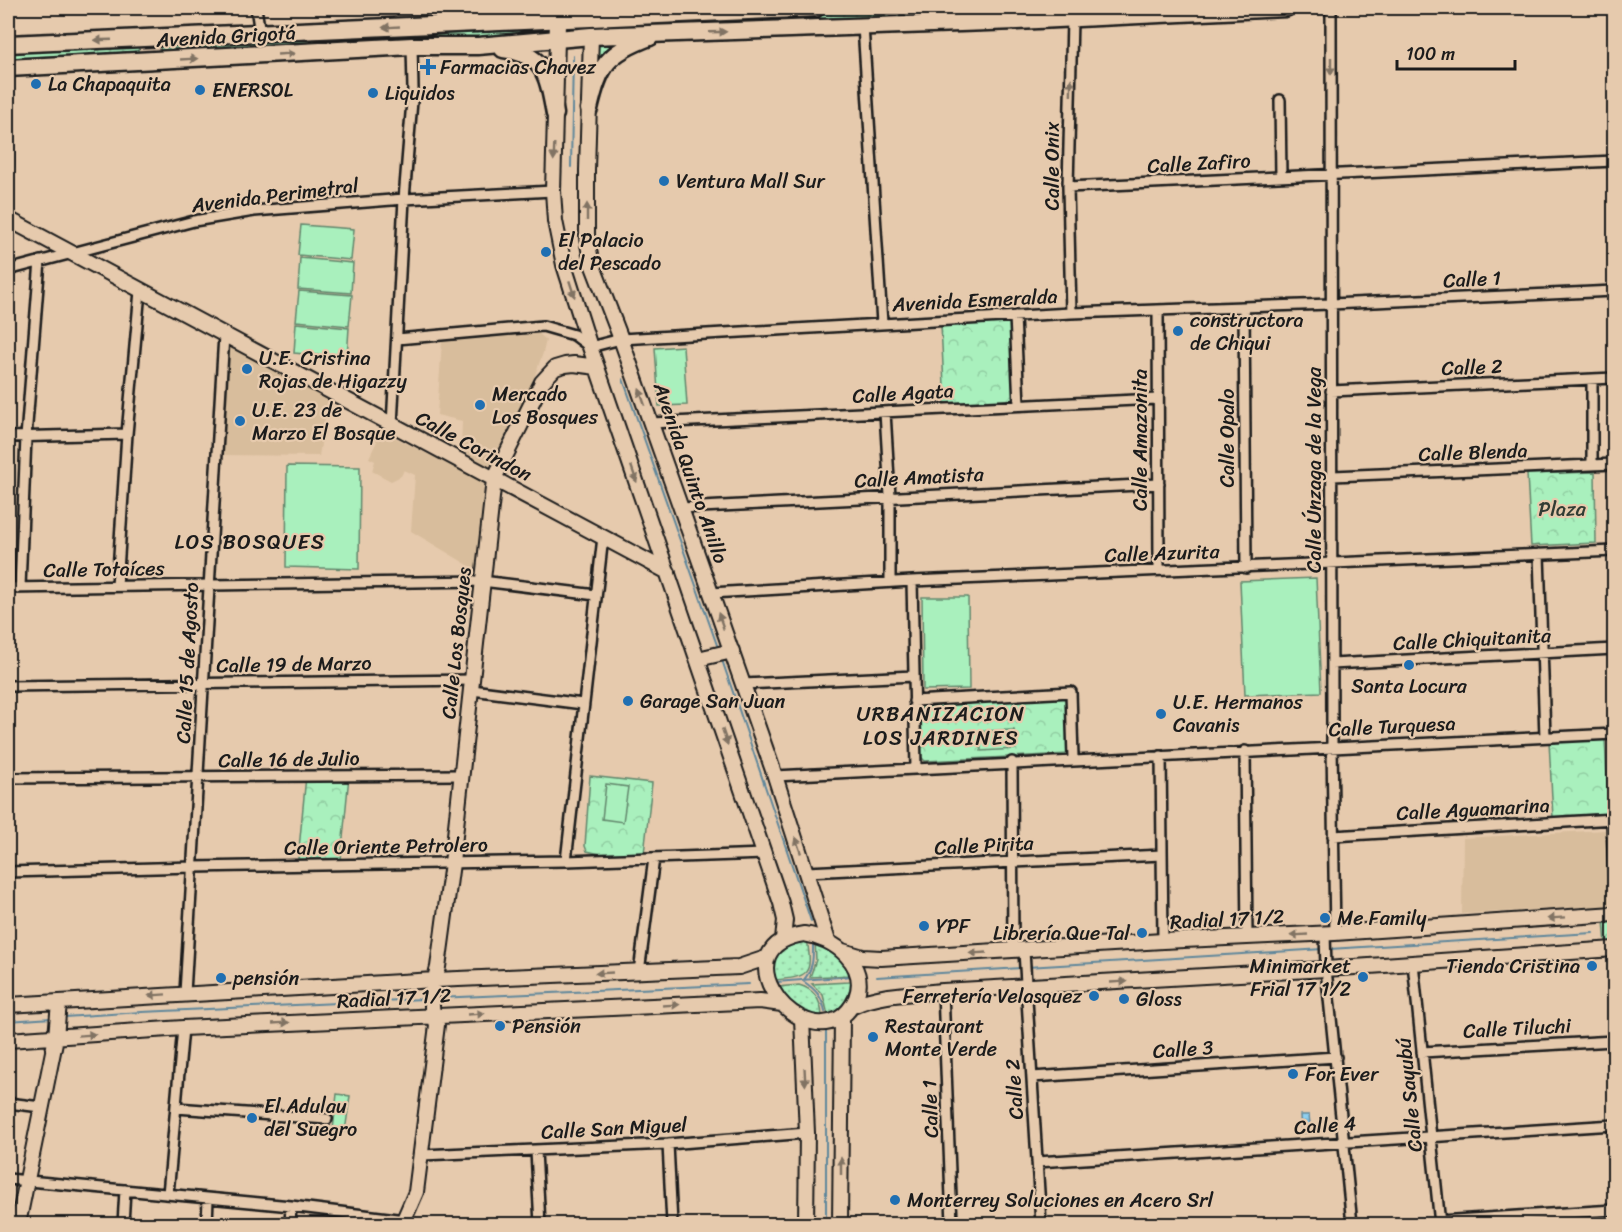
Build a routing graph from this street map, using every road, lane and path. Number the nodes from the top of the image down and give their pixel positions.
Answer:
1 (256, 8) edge
2 (531, 8) edge
3 (644, 8) edge
4 (816, 8) edge
5 (1286, 8) edge
6 (1331, 8) edge
7 (558, 13) edge
8 (591, 13) edge
9 (666, 14) junction
10 (1013, 14) edge
11 (991, 15) edge
12 (1072, 19) junction
13 (512, 20) junction
14 (863, 26) junction
15 (260, 33) junction
16 (660, 33) junction
17 (591, 36) junction
18 (160, 38) junction
19 (132, 39) junction
20 (557, 39) junction
21 (8, 44) edge
22 (412, 46) junction
23 (478, 46) junction
24 (164, 60) junction
25 (134, 62) junction
26 (8, 68) edge
27 (1280, 100) dead end
28 (589, 109) junction
29 (555, 114) junction
30 (8, 132) edge
31 (1614, 161) edge
32 (8, 165) edge
33 (1332, 174) junction
34 (1281, 177) junction
35 (1068, 187) junction
36 (553, 190) junction
37 (404, 199) junction
38 (8, 219) edge
39 (69, 253) junction
40 (39, 261) junction
41 (8, 270) edge
42 (140, 291) junction
43 (1614, 291) edge
44 (1331, 304) junction
45 (1244, 307) junction
46 (1158, 311) junction
47 (1071, 313) junction
48 (1015, 316) junction
49 (882, 323) junction
50 (224, 335) junction
51 (397, 339) junction
52 (621, 339) junction
53 (590, 347) junction
54 (597, 367) junction
55 (1614, 378) edge
56 (1592, 380) junction
57 (1331, 390) junction
58 (1157, 399) junction
59 (1019, 405) junction
60 (885, 412) junction
61 (651, 423) junction
62 (392, 425) junction
63 (127, 434) junction
64 (8, 437) edge
65 (26, 437) junction
66 (1614, 464) edge
67 (1592, 465) junction
68 (1333, 476) junction
69 (494, 479) junction
70 (1159, 484) junction
71 (891, 496) junction
72 (681, 508) junction
73 (603, 537) junction
74 (1614, 551) edge
75 (1539, 554) junction
76 (1332, 563) junction
77 (1246, 568) junction
78 (1159, 570) junction
79 (668, 572) junction
80 (482, 581) junction
81 (912, 581) junction
82 (890, 582) junction
83 (117, 586) junction
84 (209, 586) junction
85 (20, 587) junction
86 (8, 588) edge
87 (711, 593) junction
88 (596, 595) junction
89 (1614, 649) edge
90 (732, 651) junction
91 (1542, 653) junction
92 (698, 659) junction
93 (1332, 664) junction
94 (914, 676) junction
95 (204, 682) junction
96 (743, 684) junction
97 (473, 685) junction
98 (8, 686) edge
99 (914, 701) junction
100 (583, 704) junction
101 (1614, 734) edge
102 (1545, 737) junction
103 (1332, 747) junction
104 (1245, 751) junction
105 (1161, 756) junction
106 (1073, 758) junction
107 (1012, 762) junction
108 (916, 768) junction
109 (462, 775) junction
110 (775, 776) junction
111 (8, 778) edge
112 (198, 778) junction
113 (1613, 819) edge
114 (1333, 836) junction
115 (765, 854) junction
116 (1162, 855) junction
117 (654, 858) junction
118 (566, 861) junction
119 (1013, 862) junction
120 (452, 863) junction
121 (193, 867) junction
122 (8, 872) edge
123 (807, 872) junction
124 (1614, 878) edge
125 (1614, 915) edge
126 (1328, 935) junction
127 (1247, 937) junction
128 (783, 939) junction
129 (828, 941) junction
130 (1163, 941) junction
131 (1614, 949) edge
132 (843, 951) junction
133 (1020, 954) junction
134 (766, 958) junction
135 (1413, 963) junction
136 (1326, 966) junction
137 (639, 972) junction
138 (435, 980) junction
139 (1026, 984) junction
140 (943, 991) junction
141 (185, 993) junction
142 (59, 1002) junction
143 (782, 1004) junction
144 (8, 1005) edge
145 (853, 1006) junction
146 (434, 1016) junction
147 (842, 1017) junction
148 (802, 1019) junction
149 (183, 1028) junction
150 (56, 1037) junction
151 (8, 1040) edge
152 (1614, 1041) edge
153 (1422, 1052) junction
154 (1336, 1058) junction
155 (1032, 1077) junction
156 (8, 1103) edge
157 (41, 1107) junction
158 (176, 1108) junction
159 (327, 1119) dead end
160 (1614, 1125) edge
161 (807, 1133) junction
162 (1431, 1137) junction
163 (1345, 1142) junction
164 (668, 1144) junction
165 (536, 1151) junction
166 (422, 1155) junction
167 (1037, 1162) junction
168 (8, 1179) edge
169 (27, 1180) junction
170 (125, 1190) junction
171 (168, 1194) junction
172 (208, 1199) junction
173 (291, 1206) junction
174 (1614, 1210) edge
175 (1529, 1220) edge
176 (407, 1223) edge
177 (1440, 1223) edge
178 (18, 1224) edge
179 (123, 1224) edge
180 (207, 1224) edge
181 (290, 1224) edge
182 (540, 1224) edge
183 (672, 1224) edge
184 (807, 1224) edge
185 (840, 1224) edge
186 (952, 1224) edge
187 (1041, 1224) edge
188 (1352, 1224) edge

1 - 15 street
2 - 13 highway
3 - 9 highway
4 - 9 highway, Avenida Grigotá
5 - 12 highway, Avenida Grigotá
6 -> 33 street, Calle Únzaga de la Vega
7 - 8 highway, Avenida Grigotá
7 - 13 highway, Avenida Grigotá
7 - 20 main road
8 - 9 highway, Avenida Grigotá
8 - 17 main road, Avenida Quinto Anillo
10 - 11 highway, Avenida Grigotá
10 - 12 highway, Avenida Grigotá
11 - 14 highway, Avenida Grigotá
35 -> 12 street, Calle Onix
13 -> 15 highway, Avenida Grigotá
16 -> 14 highway, Avenida Grigotá
14 - 49 street
15 - 18 highway, Avenida Grigotá
16 - 17 highway, Avenida Grigotá
16 - 28 highway
17 - 20 highway, Avenida Grigotá
17 - 28 main road, Avenida Quinto Anillo
18 - 19 highway, Avenida Grigotá
18 - 24 highway
19 -> 21 highway, Avenida Grigotá
19 - 25 highway
20 - 23 highway, Avenida Grigotá
20 - 29 main road
22 - 23 highway, Avenida Grigotá
24 -> 22 highway, Avenida Grigotá
22 - 37 street
23 - 29 highway
24 - 25 highway, Avenida Grigotá
25 - 26 highway, Avenida Grigotá
27 - 34 street
52 -> 28 main road, Avenida Quinto Anillo
29 -> 36 main road
30 - 32 street
31 - 33 street, Calle Zafiro
33 - 34 street, Calle Zafiro
33 - 44 street, Calle Únzaga de la Vega
34 - 35 street, Calle Zafiro
35 - 47 street, Calle Onix
36 - 37 street, Avenida Perimetral
36 -> 53 main road
37 - 39 street, Avenida Perimetral
37 - 51 street
38 - 39 main road, Calle Corindon
39 - 40 street, Avenida Perimetral
39 - 42 main road, Calle Corindon
40 - 41 street, Avenida Perimetral
40 - 65 street
42 - 50 main road, Calle Corindon
42 - 63 street
43 - 44 street, Calle 1
44 - 45 street, Avenida Esmeralda
44 - 57 street, Calle Únzaga de la Vega
45 - 46 street, Avenida Esmeralda
45 - 77 street, Calle Opalo
46 - 47 street, Avenida Esmeralda
46 - 58 street, Calle Amazonita
47 - 48 street, Avenida Esmeralda
48 - 49 street, Avenida Esmeralda
48 - 59 street
49 - 52 street, Avenida Esmeralda
50 - 62 main road, Calle Corindon
50 - 84 street, Calle 15 de Agosto
51 - 53 street
51 - 62 street
52 - 53 street
61 -> 52 main road, Avenida Quinto Anillo
53 - 54 main road
54 - 69 main road, Calle Los Bosques
54 -> 79 main road
55 - 56 street, Calle 2
56 - 57 street, Calle 2
56 - 67 street
57 - 68 street, Calle Únzaga de la Vega
58 - 59 street, Calle Agata
58 - 70 street, Calle Amazonita
59 - 60 street, Calle Agata
60 - 61 street, Calle Agata
60 - 71 street
61 - 72 main road, Avenida Quinto Anillo
62 - 69 main road, Calle Corindon
63 - 65 street
63 - 83 street
64 - 65 street
65 - 85 street
66 - 67 street, Calle Blenda
67 - 68 street, Calle Blenda
68 - 76 street, Calle Únzaga de la Vega
69 - 73 main road, Calle Corindon
69 - 80 main road, Calle Los Bosques
70 - 71 street, Calle Amatista
70 - 78 street, Calle Amazonita
71 - 72 street, Calle Amatista
71 - 82 street
72 - 87 main road, Avenida Quinto Anillo
73 - 79 main road, Calle Corindon
73 - 88 street
74 - 75 street, Calle Azurita
75 - 76 street, Calle Azurita
75 - 91 street
76 - 77 street, Calle Azurita
76 - 93 street, Calle Únzaga de la Vega
77 - 78 street, Calle Azurita
78 - 81 street, Calle Azurita
79 - 92 main road
80 - 84 street, Calle Totaíces
80 - 88 street, Calle Totaíces
80 - 97 main road, Calle Los Bosques
81 - 82 street, Calle Azurita
81 - 94 street
82 - 87 street, Calle Azurita
83 - 84 street, Calle Totaíces
83 - 85 street, Calle Totaíces
84 - 95 street, Calle 15 de Agosto
85 - 86 street, Calle Totaíces
90 -> 87 main road, Avenida Quinto Anillo
88 - 100 street
89 - 91 street, Calle Chiquitanita
90 - 92 main road
90 - 96 main road, Avenida Quinto Anillo
91 - 93 street, Calle Chiquitanita
91 - 102 street
92 -> 115 main road
93 - 103 street, Calle Únzaga de la Vega
94 - 96 street
94 - 99 street
95 - 97 street, Calle 19 de Marzo
95 - 98 street, Calle 19 de Marzo
95 - 112 street, Calle 15 de Agosto
96 - 110 main road, Avenida Quinto Anillo
97 - 100 street, Calle 19 de Marzo
97 - 109 main road, Calle Los Bosques
99 - 106 street
99 - 108 street
100 - 118 street
101 - 102 street, Calle Turquesa
102 - 103 street, Calle Turquesa
103 - 104 street, Calle Turquesa
103 - 114 street, Calle Únzaga de la Vega
104 - 105 street, Calle Turquesa
104 - 127 street
105 - 106 street, Calle Turquesa
105 - 116 street
106 - 107 street, Calle Turquesa
107 - 108 street, Calle Turquesa
107 - 119 street, Calle 2
108 - 110 street, Calle Turquesa
109 - 112 street, Calle 16 de Julio
109 - 120 main road, Calle Los Bosques
123 -> 110 main road, Avenida Quinto Anillo
111 - 112 street, Calle 16 de Julio
112 - 121 street, Calle 15 de Agosto
113 - 114 street, Calle Aguamarina
113 - 124 street
114 - 126 street, Calle Únzaga de la Vega
115 - 117 street, Calle Oriente Petrolero
115 - 128 main road
116 - 119 street, Calle Pirita
116 - 130 street
117 - 118 street, Calle Oriente Petrolero
117 - 137 street
118 - 120 street, Calle Oriente Petrolero
119 - 123 street, Calle Pirita
119 - 133 street, Calle 2
120 - 121 street, Calle Oriente Petrolero
120 - 138 main road, Calle Los Bosques
121 - 122 street, Calle Oriente Petrolero
121 - 141 street, Calle 15 de Agosto
123 - 129 main road, Avenida Quinto Anillo
125 -> 126 main road, Radial 17 1/2
126 -> 127 main road, Radial 17 1/2
126 - 136 street, Calle Únzaga de la Vega
127 - 130 main road, Radial 17 1/2
128 - 129 main road
128 - 134 main road
129 - 132 main road
130 - 133 main road, Radial 17 1/2
131 - 135 main road
133 -> 132 main road, Radial 17 1/2
132 - 145 main road
133 - 139 street, Calle 2
134 - 137 main road, Radial 17 1/2
134 - 143 main road
135 - 136 main road
135 - 153 street, Calle Sayubú
139 -> 136 main road
136 - 154 street, Calle Únzaga de la Vega
137 -> 138 main road, Radial 17 1/2
138 - 141 main road, Radial 17 1/2
138 - 146 main road, Calle Los Bosques
139 - 140 main road
139 - 155 street, Calle 2
140 - 145 main road
140 - 186 street, Calle 1
141 -> 142 main road, Radial 17 1/2
142 - 144 main road, Radial 17 1/2
142 - 150 main road
146 -> 143 main road, Radial 17 1/2
143 - 148 main road
145 - 147 main road
149 -> 146 main road, Radial 17 1/2
146 - 166 main road, Calle Los Bosques
147 - 148 main road
185 -> 147 main road
148 -> 161 main road
150 -> 149 main road, Radial 17 1/2
149 - 158 street
150 - 151 main road, Radial 17 1/2
150 - 157 main road
152 - 153 street, Calle Tiluchi
153 - 162 street, Calle Sayubú
154 - 155 street, Calle 3
154 - 163 street, Calle Únzaga de la Vega
155 - 167 street, Calle 2
156 - 157 street
157 - 169 main road
158 - 159 street
158 - 171 street
160 - 162 street, Calle 4
161 - 164 street, Calle San Miguel
161 - 184 main road
162 - 163 street, Calle 4
162 - 177 street, Calle Sayubú
163 - 167 street, Calle 4
163 - 188 street, Calle Únzaga de la Vega
164 - 165 street, Calle San Miguel
164 - 183 street
165 - 166 street, Calle San Miguel
165 - 182 street
166 - 176 main road, Calle Los Bosques
167 - 187 street, Calle 2
168 - 169 street
169 - 170 street
169 - 178 main road
170 - 171 street
170 - 179 street
171 - 172 street
172 - 173 street
172 - 180 street
173 - 176 street
173 - 181 street
174 - 175 street
175 - 177 street

